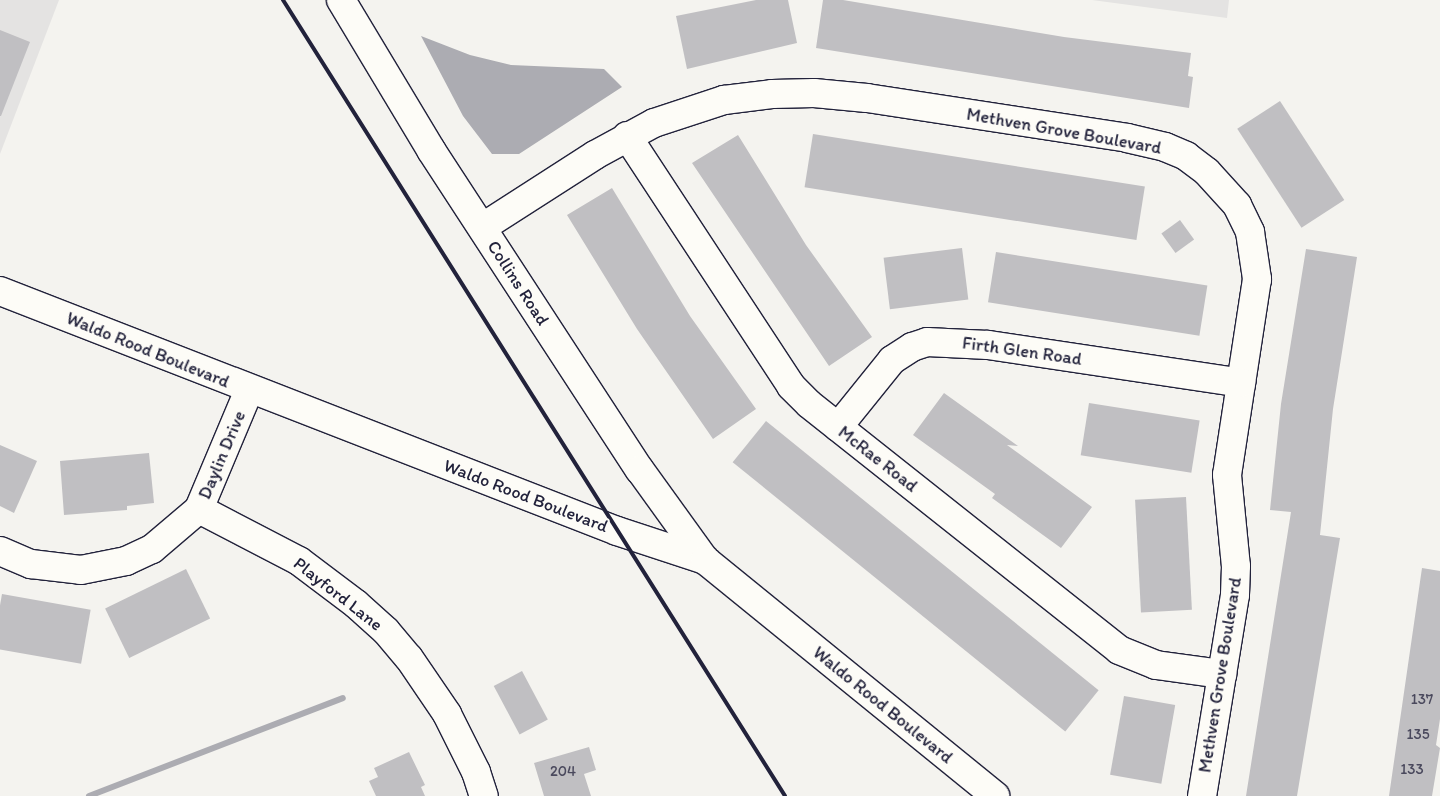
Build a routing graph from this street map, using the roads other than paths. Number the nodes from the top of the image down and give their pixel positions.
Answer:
1 (341, 0) edge
2 (627, 136) junction
3 (483, 227) junction
4 (0, 291) edge
5 (1241, 383) junction
6 (249, 390) junction
7 (838, 427) junction
8 (199, 509) junction
9 (0, 551) edge
10 (704, 560) junction
11 (1222, 674) junction
12 (484, 796) edge
13 (995, 796) edge
14 (1202, 796) edge

1 - 3 street, Collins Road
2 - 3 street, Methven Grove Boulevard
2 - 5 street, Methven Grove Boulevard
2 - 7 street, McRae Road
3 - 10 street, Collins Road
4 - 6 street, Waldo Rood Boulevard
5 - 7 street, Firth Glen Road
5 - 11 street, Methven Grove Boulevard
6 - 8 street, Daylin Drive
6 - 10 street, Waldo Rood Boulevard
7 - 11 street, McRae Road
8 - 9 street, Daylin Drive
8 - 12 street, Playford Lane
10 - 13 street, Waldo Rood Boulevard
11 - 14 street, Methven Grove Boulevard

